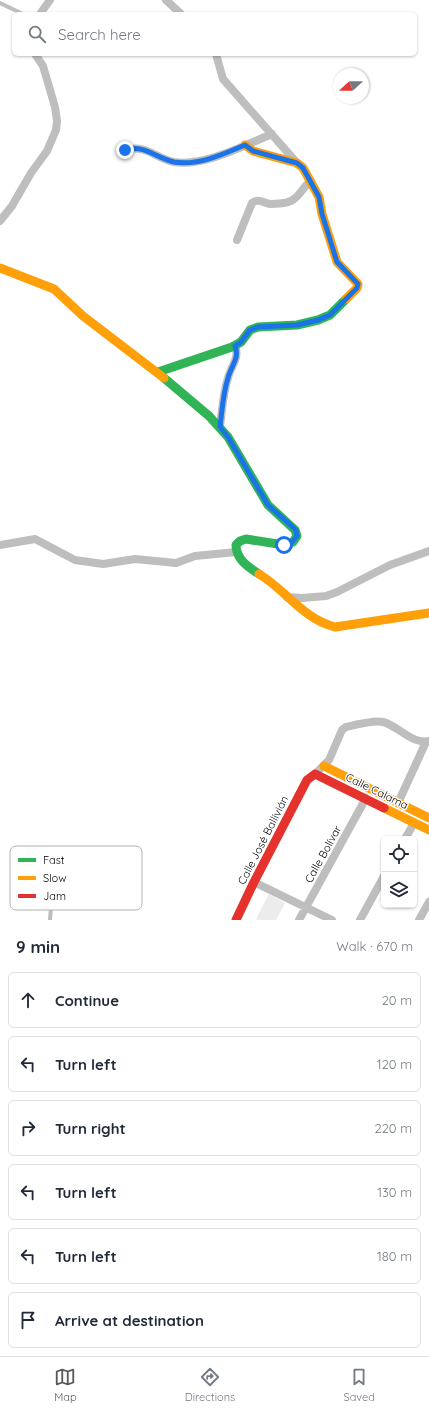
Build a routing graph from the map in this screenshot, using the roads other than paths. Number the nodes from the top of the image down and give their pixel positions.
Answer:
1 (50, 0) edge
2 (166, 0) edge
3 (0, 3) edge
4 (19, 12) edge
5 (41, 12) edge
6 (179, 12) edge
7 (36, 56) edge
8 (217, 56) edge
9 (272, 134) junction
10 (245, 145) junction
11 (125, 150) dead end
12 (297, 163) junction
13 (311, 181) junction
14 (0, 221) edge
15 (238, 240) dead end
16 (0, 268) edge
17 (235, 346) junction
18 (158, 372) junction
19 (220, 427) junction
20 (0, 545) edge
21 (429, 551) edge
22 (236, 552) junction
23 (288, 597) junction
24 (429, 613) edge
25 (428, 742) edge
26 (324, 766) junction
27 (314, 774) junction
28 (366, 798) junction
29 (398, 803) junction
30 (429, 818) edge
31 (414, 823) junction
32 (429, 830) edge
33 (407, 836) edge
34 (254, 882) junction
35 (381, 882) edge
36 (429, 902) edge
37 (306, 908) junction
38 (51, 910) edge
39 (50, 920) edge
40 (236, 920) edge
41 (299, 920) edge
42 (332, 920) edge
43 (360, 920) edge
44 (419, 920) edge

1 - 5 street
2 - 6 street
3 - 4 lane
7 - 14 street
8 - 9 street
9 - 10 street
9 - 12 street
10 - 11 street
10 - 12 street
12 - 13 street
13 - 15 street
13 - 17 street
16 - 18 street
17 - 18 street
17 - 19 street
18 - 19 street
19 - 22 street
20 - 22 street
21 - 23 street
22 - 23 street
23 - 24 street
25 - 26 street
25 - 29 street
26 - 27 street
26 - 29 street
27 - 28 street, Calle Calama
27 - 34 street, Calle José Ballivián
28 - 31 street, Calle Calama
28 - 37 street, Calle Bolívar
29 - 30 street
31 - 32 street, Calle Calama
31 - 33 street
34 - 37 street
34 - 40 street, Calle José Ballivián
35 - 43 street
36 - 44 street
37 - 41 street, Calle Bolívar
37 - 42 street
38 - 39 lane

